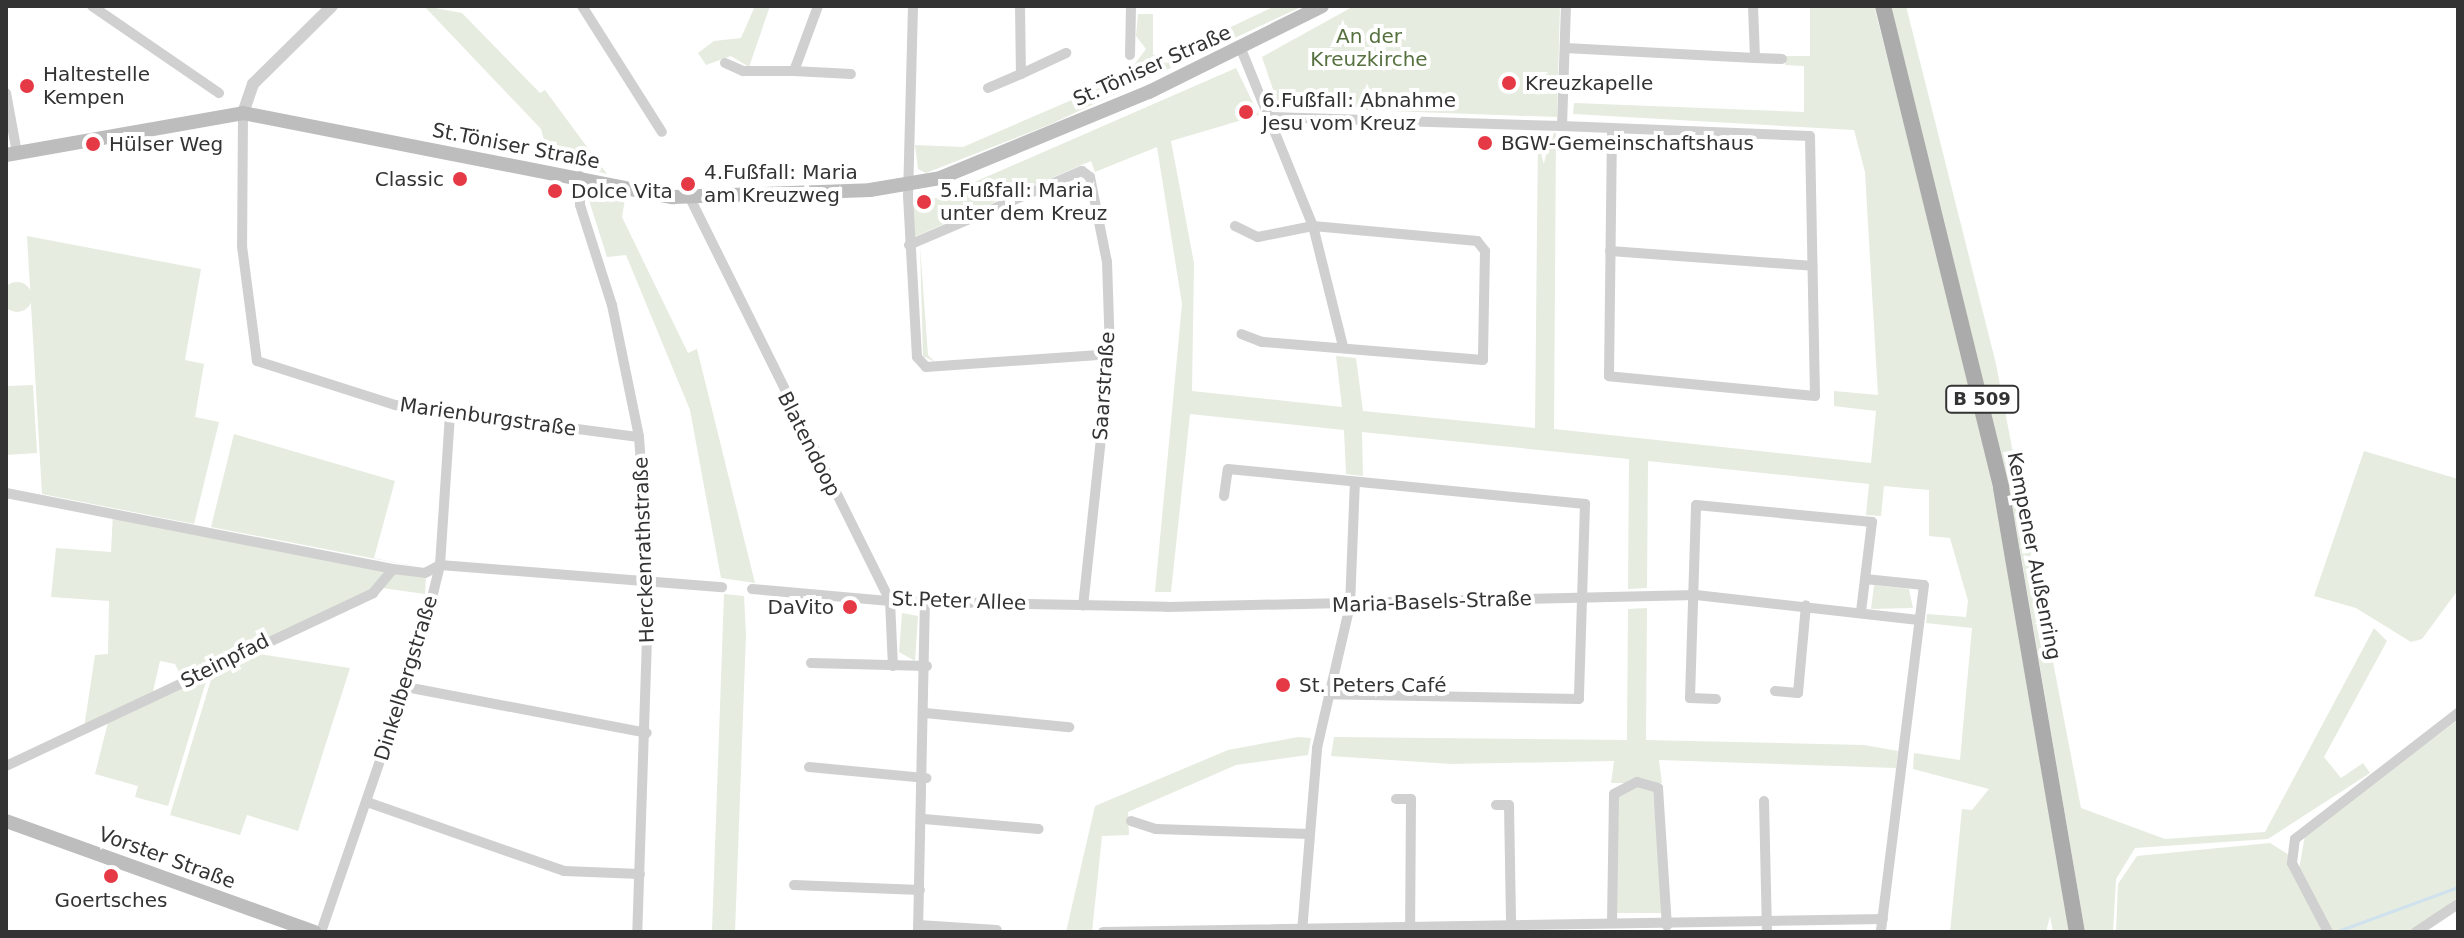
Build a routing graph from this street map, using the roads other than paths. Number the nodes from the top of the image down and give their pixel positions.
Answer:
1 (92, 6) edge
2 (332, 6) edge
3 (582, 6) edge
4 (818, 6) edge
5 (913, 6) edge
6 (1020, 6) edge
7 (1131, 6) edge
8 (1322, 6) edge
9 (1566, 6) edge
10 (1753, 6) edge
11 (1883, 6) edge
12 (1565, 48) junction
13 (1241, 49) junction
14 (1066, 53) dead end
15 (1130, 55) dead end
16 (1755, 58) junction
17 (1782, 59) dead end
18 (725, 63) dead end
19 (794, 71) junction
20 (851, 74) dead end
21 (1021, 74) junction
22 (988, 88) dead end
23 (6, 93) edge
24 (219, 93) dead end
25 (243, 113) junction
26 (1272, 117) junction
27 (1562, 126) junction
28 (1612, 128) junction
29 (662, 132) dead end
30 (12, 154) edge
31 (580, 176) junction
32 (909, 185) junction
33 (690, 198) junction
34 (1235, 226) dead end
35 (1313, 226) junction
36 (909, 245) junction
37 (1610, 251) junction
38 (1812, 266) junction
39 (1241, 334) dead end
40 (1343, 346) junction
41 (1110, 354) junction
42 (450, 416) junction
43 (639, 437) junction
44 (1355, 482) junction
45 (6, 493) edge
46 (1224, 496) dead end
47 (440, 565) junction
48 (393, 569) junction
49 (649, 578) junction
50 (1865, 579) junction
51 (722, 587) dead end
52 (752, 589) dead end
53 (1696, 595) junction
54 (1582, 597) junction
55 (890, 601) junction
56 (925, 602) junction
57 (1350, 605) junction
58 (1806, 605) junction
59 (1083, 606) junction
60 (1167, 607) joint
61 (1861, 612) junction
62 (1919, 620) junction
63 (811, 663) dead end
64 (893, 666) junction
65 (927, 666) junction
66 (406, 687) junction
67 (1775, 691) dead end
68 (1328, 694) junction
69 (1716, 699) dead end
70 (925, 713) junction
71 (2458, 713) edge
72 (1069, 727) dead end
73 (647, 733) junction
74 (6, 766) edge
75 (809, 767) dead end
76 (926, 778) junction
77 (1396, 799) dead end
78 (1764, 801) dead end
79 (367, 802) junction
80 (1496, 805) dead end
81 (924, 819) junction
82 (6, 821) edge
83 (1131, 821) dead end
84 (1039, 829) dead end
85 (1310, 834) junction
86 (640, 874) junction
87 (794, 885) dead end
88 (920, 890) junction
89 (2458, 904) edge
90 (1883, 919) junction
91 (1612, 923) junction
92 (1511, 924) junction
93 (1667, 926) junction
94 (1767, 926) edge
95 (918, 928) edge
96 (1410, 929) edge
97 (997, 930) dead end
98 (1302, 930) edge
99 (318, 932) edge
100 (637, 932) edge
101 (1103, 932) edge
102 (1881, 932) edge
103 (2077, 932) edge
104 (2328, 932) edge
105 (2416, 932) edge

1 - 24 street
2 - 25 street
3 - 29 street
4 - 19 street
5 - 32 street
6 - 21 street
7 - 15 street
8 - 13 main road, St.Töniser Straße
9 - 12 street
10 - 16 street
11 - 103 main road, Kempener Außenring / B 509
12 - 16 street
12 - 27 street
13 - 26 street
13 - 32 main road, St.Töniser Straße
14 - 21 street
16 - 17 street
18 - 19 street
19 - 20 street
21 - 22 street
23 - 30 street
25 - 30 main road, St.Töniser Straße
25 - 31 main road, St.Töniser Straße
25 - 42 street, Marienburgstraße
26 - 27 street
26 - 35 street
27 - 28 street
28 - 37 street
28 - 38 street
31 - 33 main road, St.Töniser Straße
31 - 43 street, Herckenrathstraße
32 - 33 main road, St.Töniser Straße
32 - 36 street
33 - 55 street, Blatendoop
34 - 35 street
35 - 40 street
35 - 40 street
36 - 41 street
36 - 41 street, Saarstraße
37 - 38 street
37 - 38 street
39 - 40 street
41 - 59 street, Saarstraße
42 - 43 street, Marienburgstraße
42 - 47 street, Dinkelbergstraße
43 - 49 street, Herckenrathstraße
44 - 46 street
44 - 54 street
44 - 57 street
45 - 48 street
47 - 48 street
47 - 49 street
47 - 66 street, Dinkelbergstraße
48 - 74 street, Steinpfad
49 - 51 street
49 - 73 street, Herckenrathstraße
50 - 53 street
50 - 61 street
50 - 62 street
52 - 55 street, St.Peter Allee
53 - 54 street, Maria-Basels-Straße
53 - 58 street, Maria-Basels-Straße
53 - 69 street
54 - 57 street, Maria-Basels-Straße
54 - 68 street
55 - 56 street, St.Peter Allee
55 - 64 street, Blatendoop
56 - 59 street, St.Peter Allee
56 - 65 street
57 - 60 street, Maria-Basels-Straße
57 - 68 street
58 - 61 street, Maria-Basels-Straße
58 - 67 street
59 - 60 street, St.Peter Allee
61 - 62 street, Maria-Basels-Straße
62 - 90 street
63 - 64 street
64 - 65 street
65 - 70 street
66 - 73 street
66 - 79 street, Dinkelbergstraße
68 - 85 street
70 - 72 street
70 - 76 street
71 - 104 street
73 - 86 street, Herckenrathstraße
75 - 76 street
76 - 81 street
77 - 96 street
78 - 94 street
79 - 86 street
79 - 99 street, Dinkelbergstraße
80 - 92 street
81 - 84 street
81 - 88 street
82 - 99 main road, Vorster Straße
83 - 85 street
85 - 98 street
86 - 100 street, Herckenrathstraße
87 - 88 street
88 - 95 street
89 - 105 street
90 - 94 street
90 - 102 street
91 - 92 street
91 - 93 street
91 - 93 street
92 - 96 street
93 - 94 street
95 - 97 street
96 - 98 street
98 - 101 street

